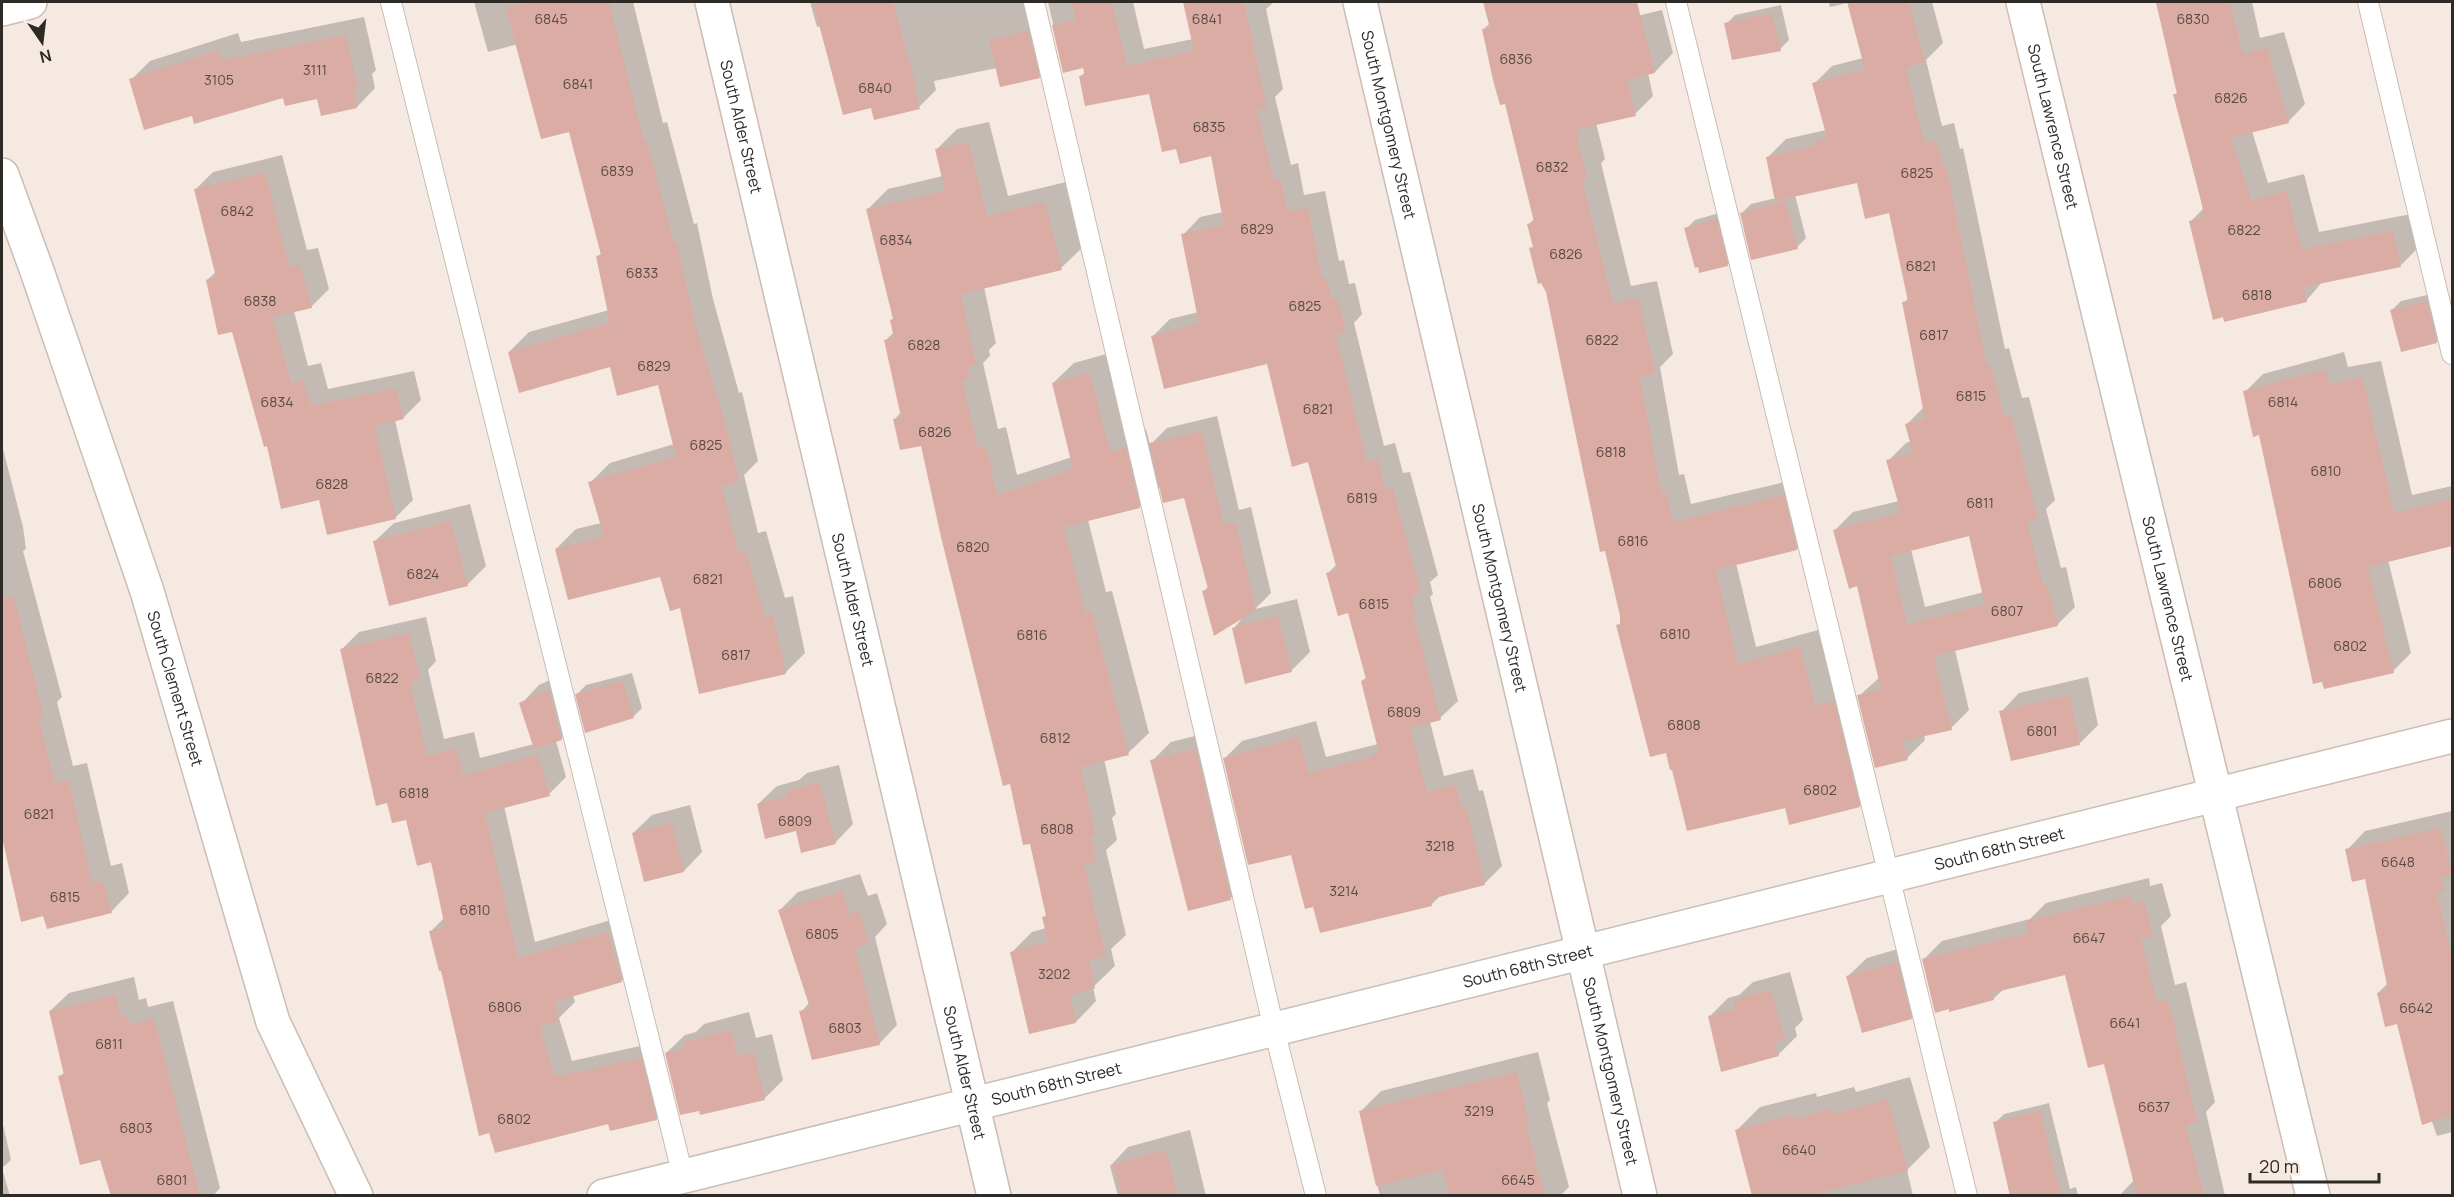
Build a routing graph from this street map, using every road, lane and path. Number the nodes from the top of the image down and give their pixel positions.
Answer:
1 (30, 2) edge
2 (391, 2) edge
3 (712, 2) edge
4 (1034, 2) edge
5 (1360, 2) edge
6 (1677, 2) edge
7 (2023, 2) edge
8 (2368, 2) edge
9 (2, 9) edge
10 (2, 175) edge
11 (2452, 354) edge
12 (2452, 736) edge
13 (2215, 795) junction
14 (1889, 876) junction
15 (1581, 953) junction
16 (1274, 1029) junction
17 (971, 1104) junction
18 (684, 1176) junction
19 (356, 1196) edge
20 (604, 1196) edge
21 (994, 1196) edge
22 (1316, 1196) edge
23 (1640, 1196) edge
24 (1968, 1196) edge
25 (2313, 1196) edge

1 - 9 street
2 - 18 lane
3 - 17 street, South Alder Street
4 - 16 lane
5 - 15 street, South Montgomery Street
6 - 14 lane
7 - 13 street, South Lawrence Street
8 - 11 lane
10 - 19 street, South Clement Street
12 - 13 street, South 68th Street
13 - 14 street, South 68th Street
13 - 25 street, South Lawrence Street
14 - 15 street, South 68th Street
14 - 24 lane
15 - 16 street, South 68th Street
15 - 23 street, South Montgomery Street
16 - 17 street, South 68th Street
16 - 22 lane
17 - 18 street, South 68th Street
17 - 21 street, South Alder Street
18 - 20 street, South 68th Street

